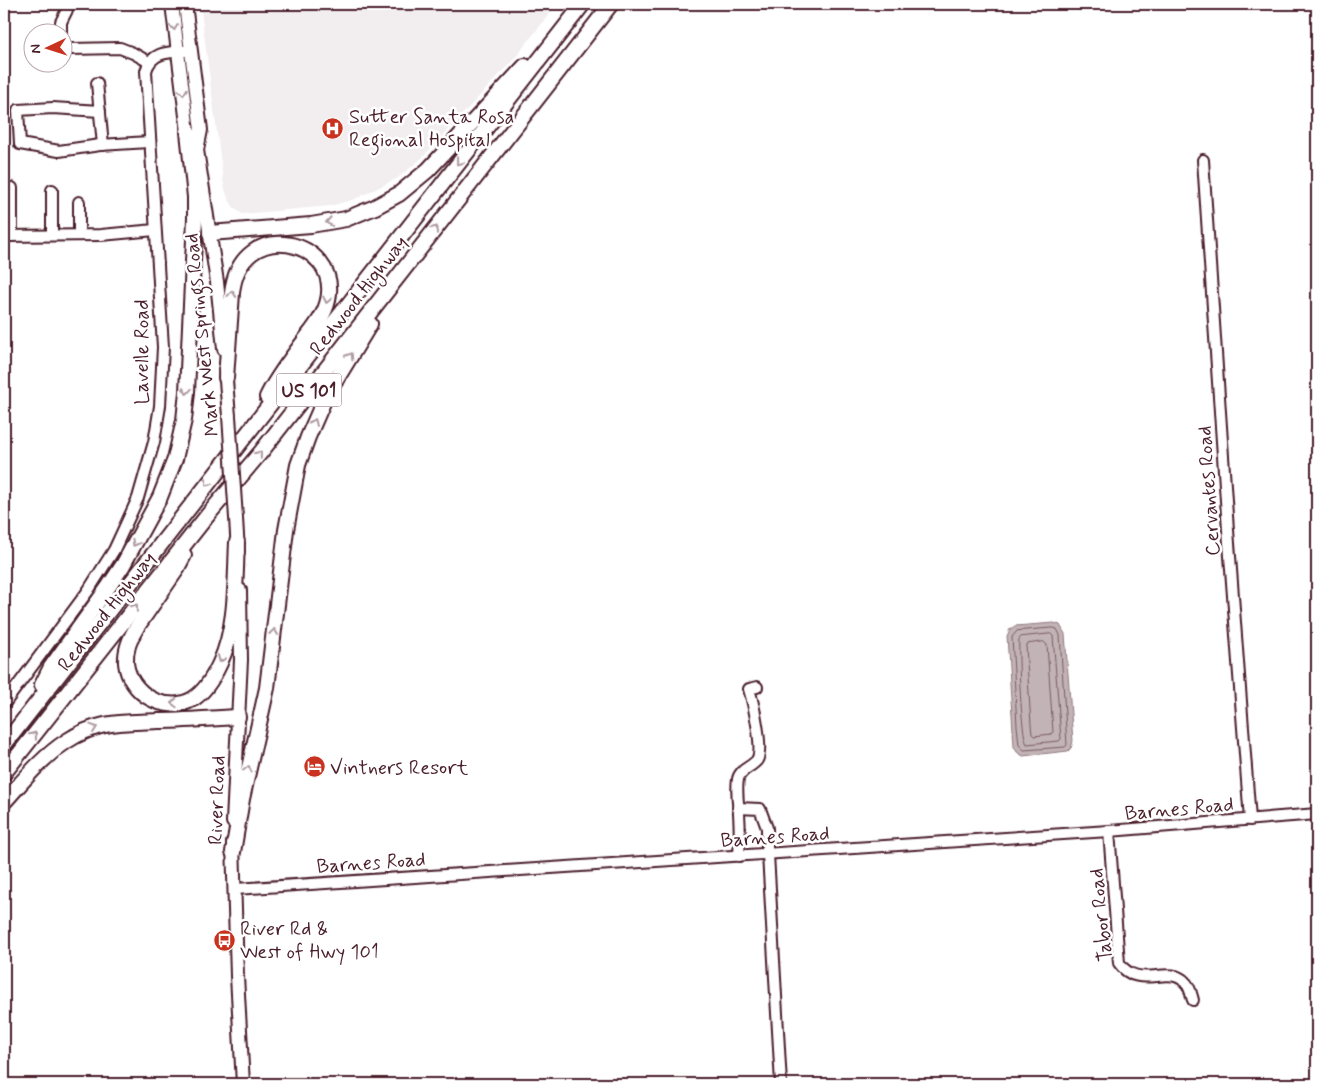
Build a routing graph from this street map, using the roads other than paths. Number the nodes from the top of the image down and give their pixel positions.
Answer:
1 (172, 4) edge
2 (185, 4) edge
3 (584, 4) edge
4 (611, 4) edge
5 (67, 10) dead end
6 (61, 22) edge
7 (565, 27) junction
8 (72, 49) edge
9 (190, 50) junction
10 (177, 51) junction
11 (149, 62) junction
12 (97, 83) dead end
13 (100, 111) junction
14 (188, 132) junction
15 (149, 142) junction
16 (103, 145) junction
17 (197, 150) junction
18 (1204, 160) dead end
19 (12, 188) dead end
20 (52, 190) dead end
21 (79, 202) dead end
22 (154, 230) junction
23 (210, 233) junction
24 (52, 235) junction
25 (79, 235) junction
26 (8, 236) edge
27 (415, 254) junction
28 (226, 378) junction
29 (256, 420) junction
30 (207, 516) junction
31 (236, 518) joint
32 (238, 542) junction
33 (757, 687) dead end
34 (4, 704) edge
35 (30, 709) junction
36 (238, 716) junction
37 (4, 745) edge
38 (4, 773) edge
39 (4, 802) edge
40 (738, 808) junction
41 (1317, 814) edge
42 (1250, 820) junction
43 (1109, 831) junction
44 (233, 852) junction
45 (767, 854) junction
46 (739, 856) junction
47 (235, 889) junction
48 (1194, 1000) dead end
49 (243, 1084) edge
50 (781, 1084) edge

1 -> 10 main road, Mark West Springs Road
2 - 9 main road, Mark West Springs Road
3 - 7 highway, Redwood Highway / US 101
27 -> 4 highway, Redwood Highway / US 101
5 - 6 street
7 -> 23 highway
7 -> 29 highway, Redwood Highway / US 101
8 - 11 street
9 - 10 street
9 - 17 main road, Mark West Springs Road
10 - 11 street
10 -> 14 main road, Mark West Springs Road
11 - 15 street, Lavelle Road
12 - 13 street
13 - 16 street
13 - 16 street
14 - 17 main road, Mark West Springs Road
14 -> 35 highway
15 - 16 street
15 - 22 street, Lavelle Road
17 - 23 main road, Mark West Springs Road
18 - 42 street, Cervantes Road
19 - 26 street
20 - 24 street
21 - 25 street
22 - 25 street
22 - 34 street, Lavelle Road
23 - 28 main road, Mark West Springs Road
24 - 25 street
24 - 26 street
30 -> 27 highway, Redwood Highway / US 101
44 -> 27 highway
28 -> 29 highway
28 - 31 main road, Mark West Springs Road, bridge
29 -> 35 highway, Redwood Highway / US 101
32 -> 30 highway
38 -> 30 highway, Redwood Highway / US 101
31 - 32 main road, River Road
32 - 36 main road, River Road
33 - 40 street
35 - 37 highway, Redwood Highway / US 101
39 -> 36 highway
36 - 44 main road, River Road
40 - 45 street
40 - 46 street
41 - 42 street, Barnes Road
42 - 43 street, Barnes Road
43 - 45 street, Barnes Road
43 - 48 street, Tabor Road
44 - 47 main road, River Road
45 - 46 street, Barnes Road
45 - 50 street
46 - 47 street, Barnes Road
47 - 49 main road, River Road

